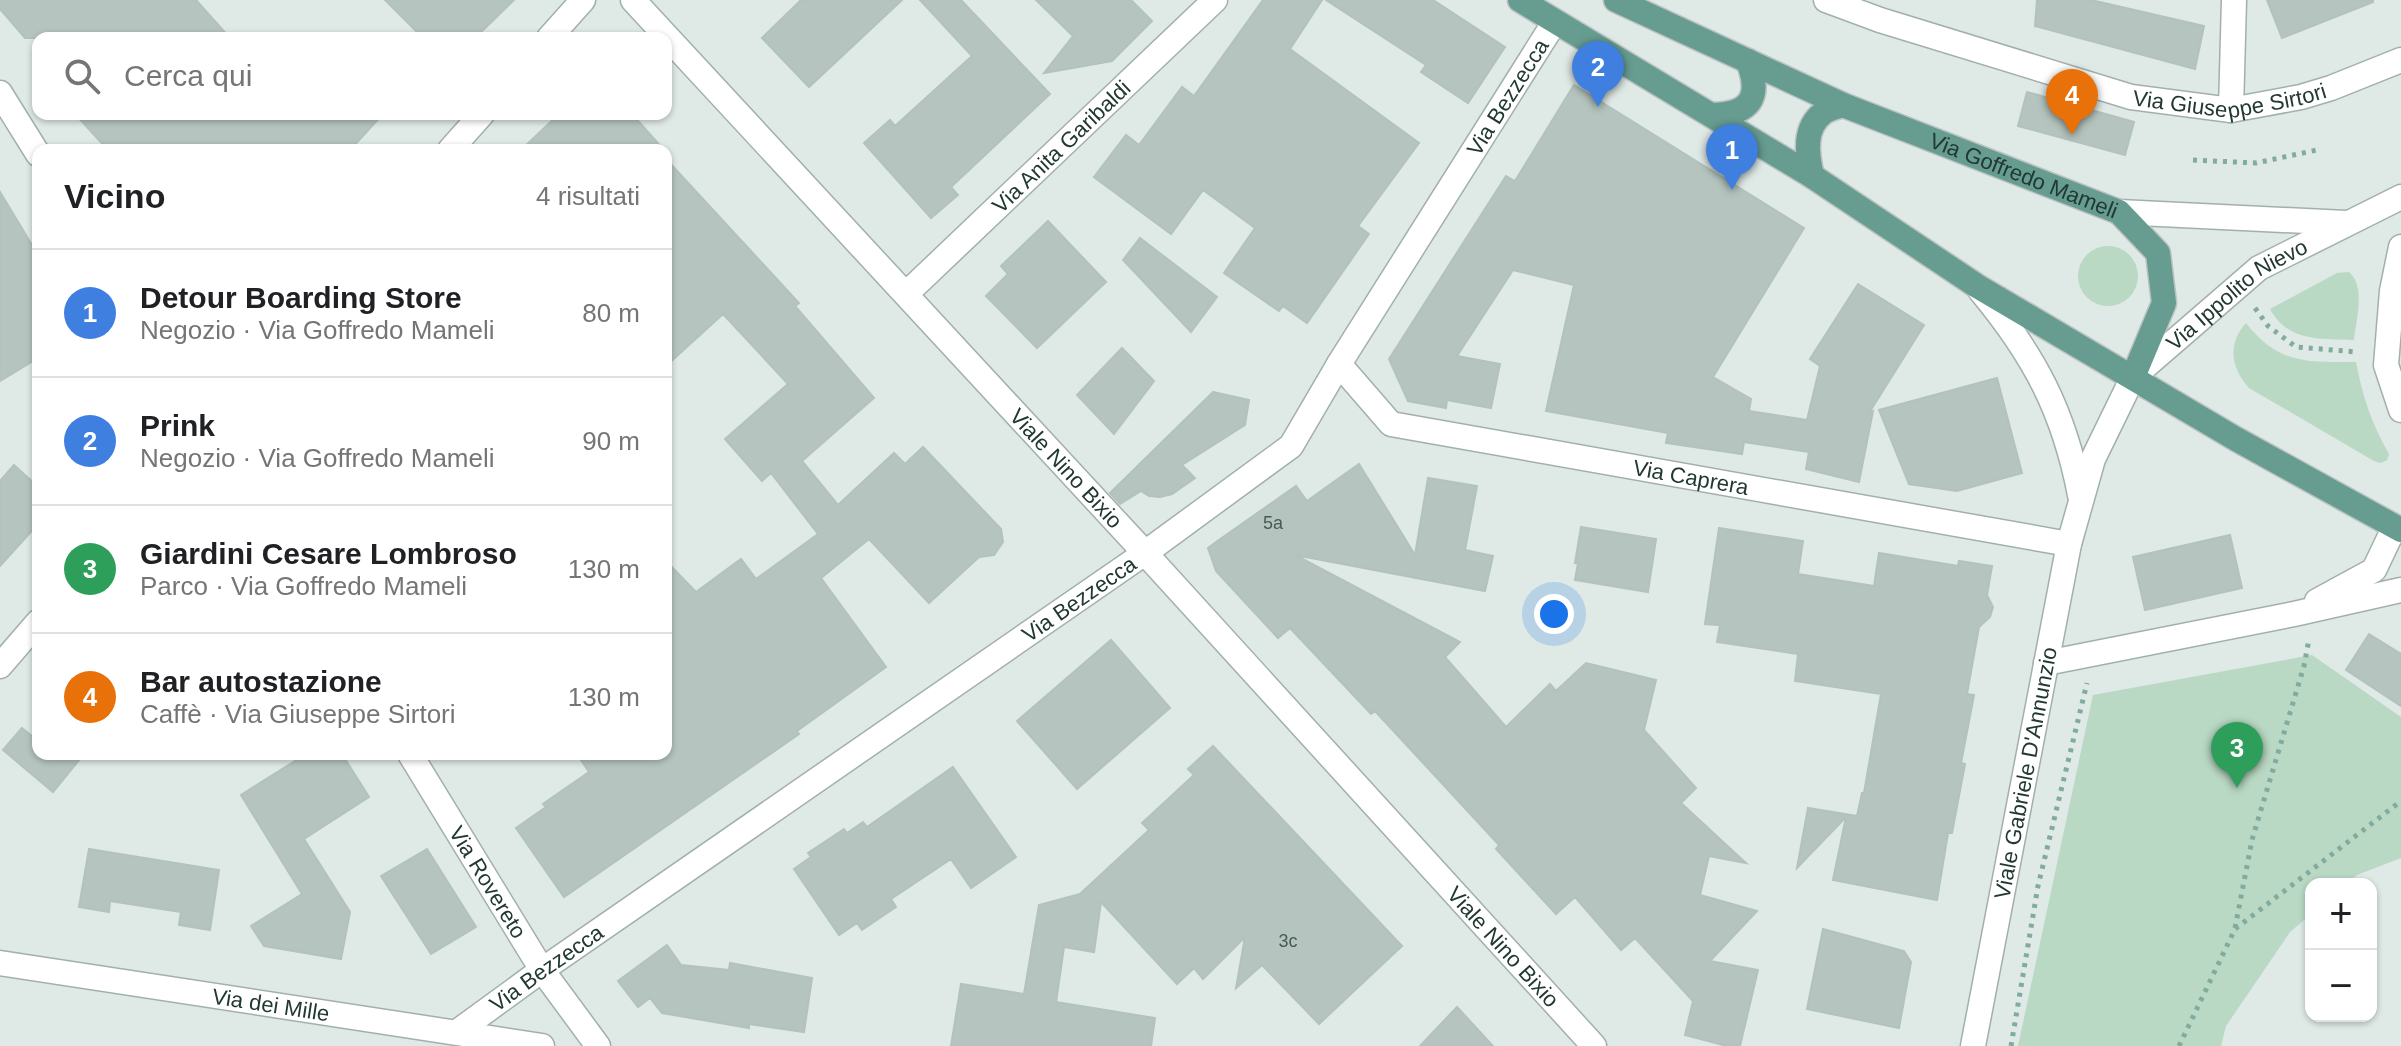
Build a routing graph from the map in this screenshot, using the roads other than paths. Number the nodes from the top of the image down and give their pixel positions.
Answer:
1 (583, 0) edge
2 (633, 0) edge
3 (1215, 0) edge
4 (1520, 0) edge
5 (1616, 0) edge
6 (1826, 0) edge
7 (2234, 0) edge
8 (1554, 23) junction
9 (554, 32) edge
10 (663, 32) edge
11 (672, 42) edge
12 (2401, 60) edge
13 (1748, 61) junction
14 (0, 93) edge
15 (1843, 105) junction
16 (2231, 110) junction
17 (1712, 115) junction
18 (477, 120) edge
19 (32, 144) edge
20 (455, 144) edge
21 (1812, 176) junction
22 (2401, 197) edge
23 (2119, 212) junction
24 (2349, 223) junction
25 (2401, 247) edge
26 (1977, 286) junction
27 (906, 294) junction
28 (1339, 364) junction
29 (2133, 377) junction
30 (2401, 410) edge
31 (2081, 501) junction
32 (2397, 529) edge
33 (2069, 544) junction
34 (1145, 553) junction
35 (2401, 590) edge
36 (2305, 612) junction
37 (32, 629) edge
38 (2046, 663) junction
39 (0, 666) edge
40 (414, 760) edge
41 (0, 963) edge
42 (542, 970) junction
43 (457, 1032) junction
44 (542, 1046) edge
45 (598, 1046) edge
46 (1594, 1046) edge
47 (1973, 1046) edge

1 - 9 street
2 - 10 street, Viale Nino Bixio
3 - 27 street, Via Anita Garibaldi
4 - 8 main road
5 - 13 main road, Via Goffredo Mameli
6 - 16 street, Via Giuseppe Sirtori
7 - 16 street
8 - 17 main road
8 - 28 street, Via Bezzecca
11 - 27 street, Viale Nino Bixio
12 - 16 street, Via Giuseppe Sirtori
13 - 15 main road, Via Goffredo Mameli
13 - 17 main road
14 - 19 street
15 - 21 main road
15 - 23 main road, Via Goffredo Mameli
17 - 21 main road
18 - 20 street
21 - 26 main road
22 - 24 street, Via Ippolito Nievo
23 - 24 street, Via Ippolito Nievo
23 - 29 main road, Via Goffredo Mameli
24 - 29 street, Via Ippolito Nievo
25 - 30 street
26 - 29 main road
26 - 31 street, Viale Gabriele D'Annunzio
27 - 34 street, Viale Nino Bixio
28 - 33 street, Via Caprera
28 - 34 street, Via Bezzecca
29 - 31 street, Viale Gabriele D'Annunzio
29 - 32 main road
31 - 33 street, Viale Gabriele D'Annunzio
32 - 36 street
33 - 38 street, Viale Gabriele D'Annunzio
34 - 42 street, Via Bezzecca
34 - 46 street, Viale Nino Bixio
35 - 36 street
36 - 38 street
37 - 39 street
38 - 47 street, Viale Gabriele D'Annunzio
40 - 42 street, Via Rovereto
41 - 43 street, Via dei Mille
42 - 43 street, Via Bezzecca
42 - 45 street, Via Rovereto
43 - 44 street, Via dei Mille

